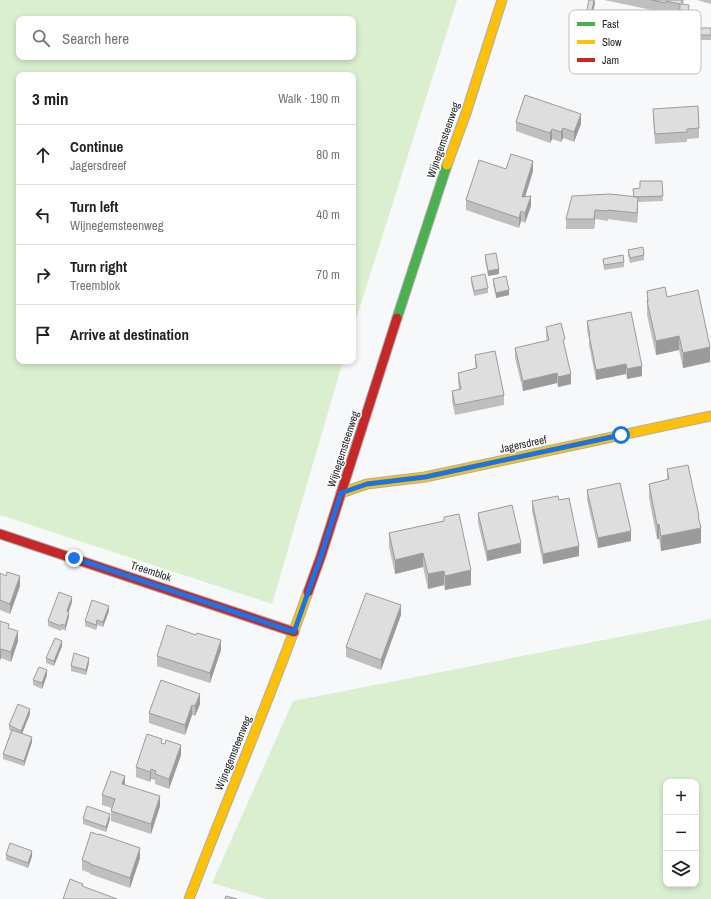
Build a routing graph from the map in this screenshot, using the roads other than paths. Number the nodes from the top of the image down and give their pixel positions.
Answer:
1 (502, 0) edge
2 (711, 416) edge
3 (341, 493) junction
4 (0, 534) edge
5 (294, 632) junction
6 (189, 899) edge

1 - 3 street, Wijnegemsteenweg
2 - 3 street, Jagersdreef
3 - 5 street, Wijnegemsteenweg
4 - 5 street, Treemblok
5 - 6 street, Wijnegemsteenweg

